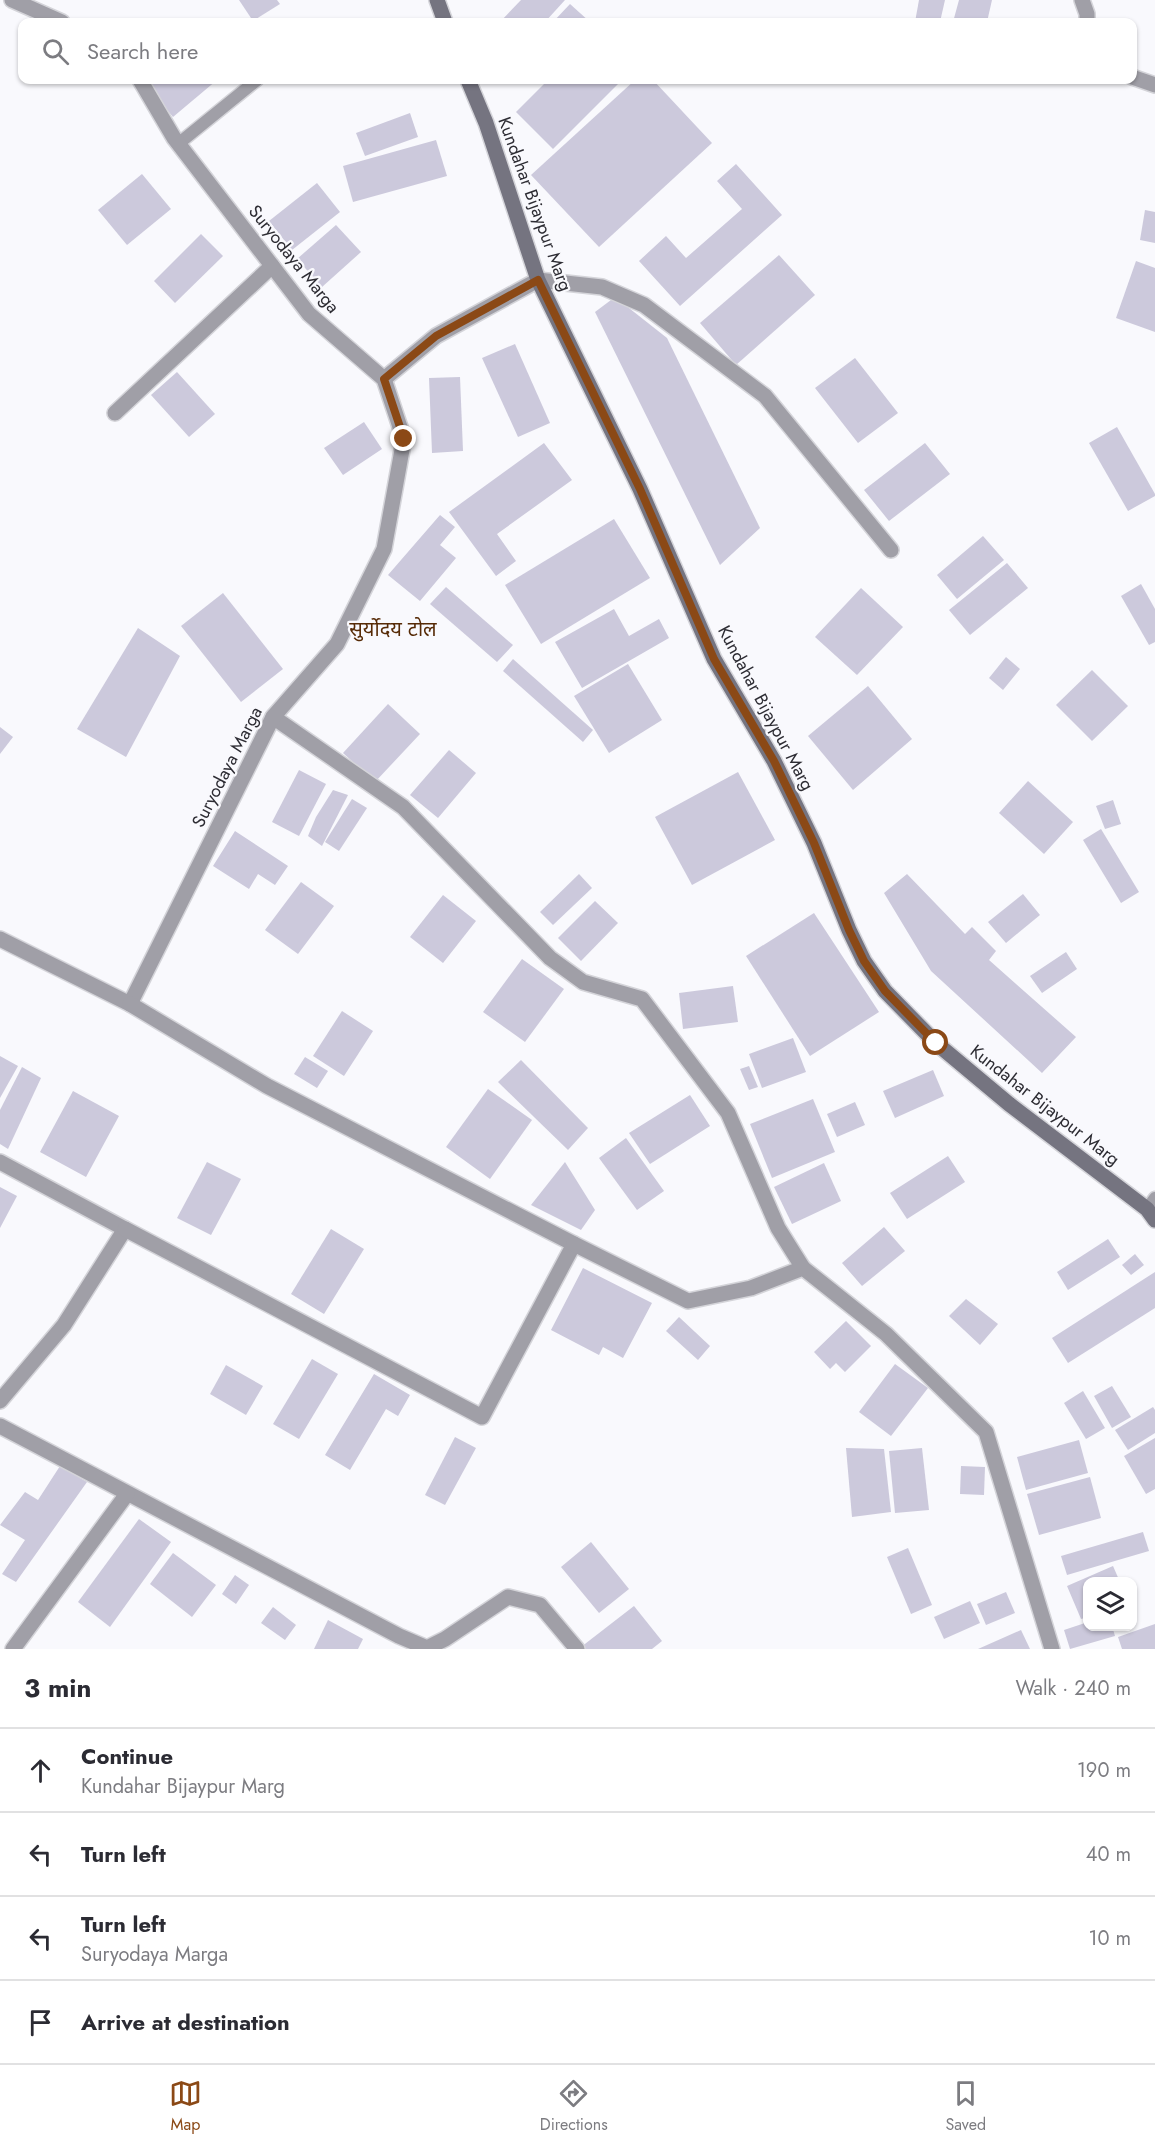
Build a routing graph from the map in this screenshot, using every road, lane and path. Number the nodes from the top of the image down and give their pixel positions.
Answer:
1 (12, 0) edge
2 (437, 0) edge
3 (1082, 0) edge
4 (53, 18) edge
5 (444, 18) edge
6 (1087, 18) edge
7 (1137, 79) edge
8 (142, 84) edge
9 (252, 84) edge
10 (470, 84) edge
11 (1155, 85) edge
12 (178, 144) junction
13 (272, 266) junction
14 (538, 280) junction
15 (384, 379) junction
16 (115, 413) dead end
17 (891, 550) dead end
18 (273, 717) junction
19 (0, 939) edge
20 (130, 1004) junction
21 (0, 1162) edge
22 (1152, 1209) edge
23 (125, 1229) junction
24 (573, 1244) junction
25 (803, 1268) junction
26 (0, 1401) edge
27 (0, 1426) edge
28 (128, 1494) junction
29 (13, 1649) edge
30 (578, 1649) edge
31 (1052, 1649) edge

1 - 4 street
2 - 5 main road
3 - 6 street
7 - 11 street
8 - 12 street, Suryodaya Marga
9 - 12 lane
10 - 14 main road, Kundahar Bijaypur Marg
12 - 13 street, Suryodaya Marga
13 - 15 street, Suryodaya Marga
13 - 16 street
14 - 15 street
14 - 17 street
14 - 22 main road, Kundahar Bijaypur Marg
15 - 18 street, Suryodaya Marga
18 - 20 street, Suryodaya Marga
18 - 25 street
19 - 20 street
20 - 24 street
21 - 23 street
23 - 24 street
23 - 26 street
24 - 25 street
25 - 31 street
27 - 28 street
28 - 29 street
28 - 30 street

